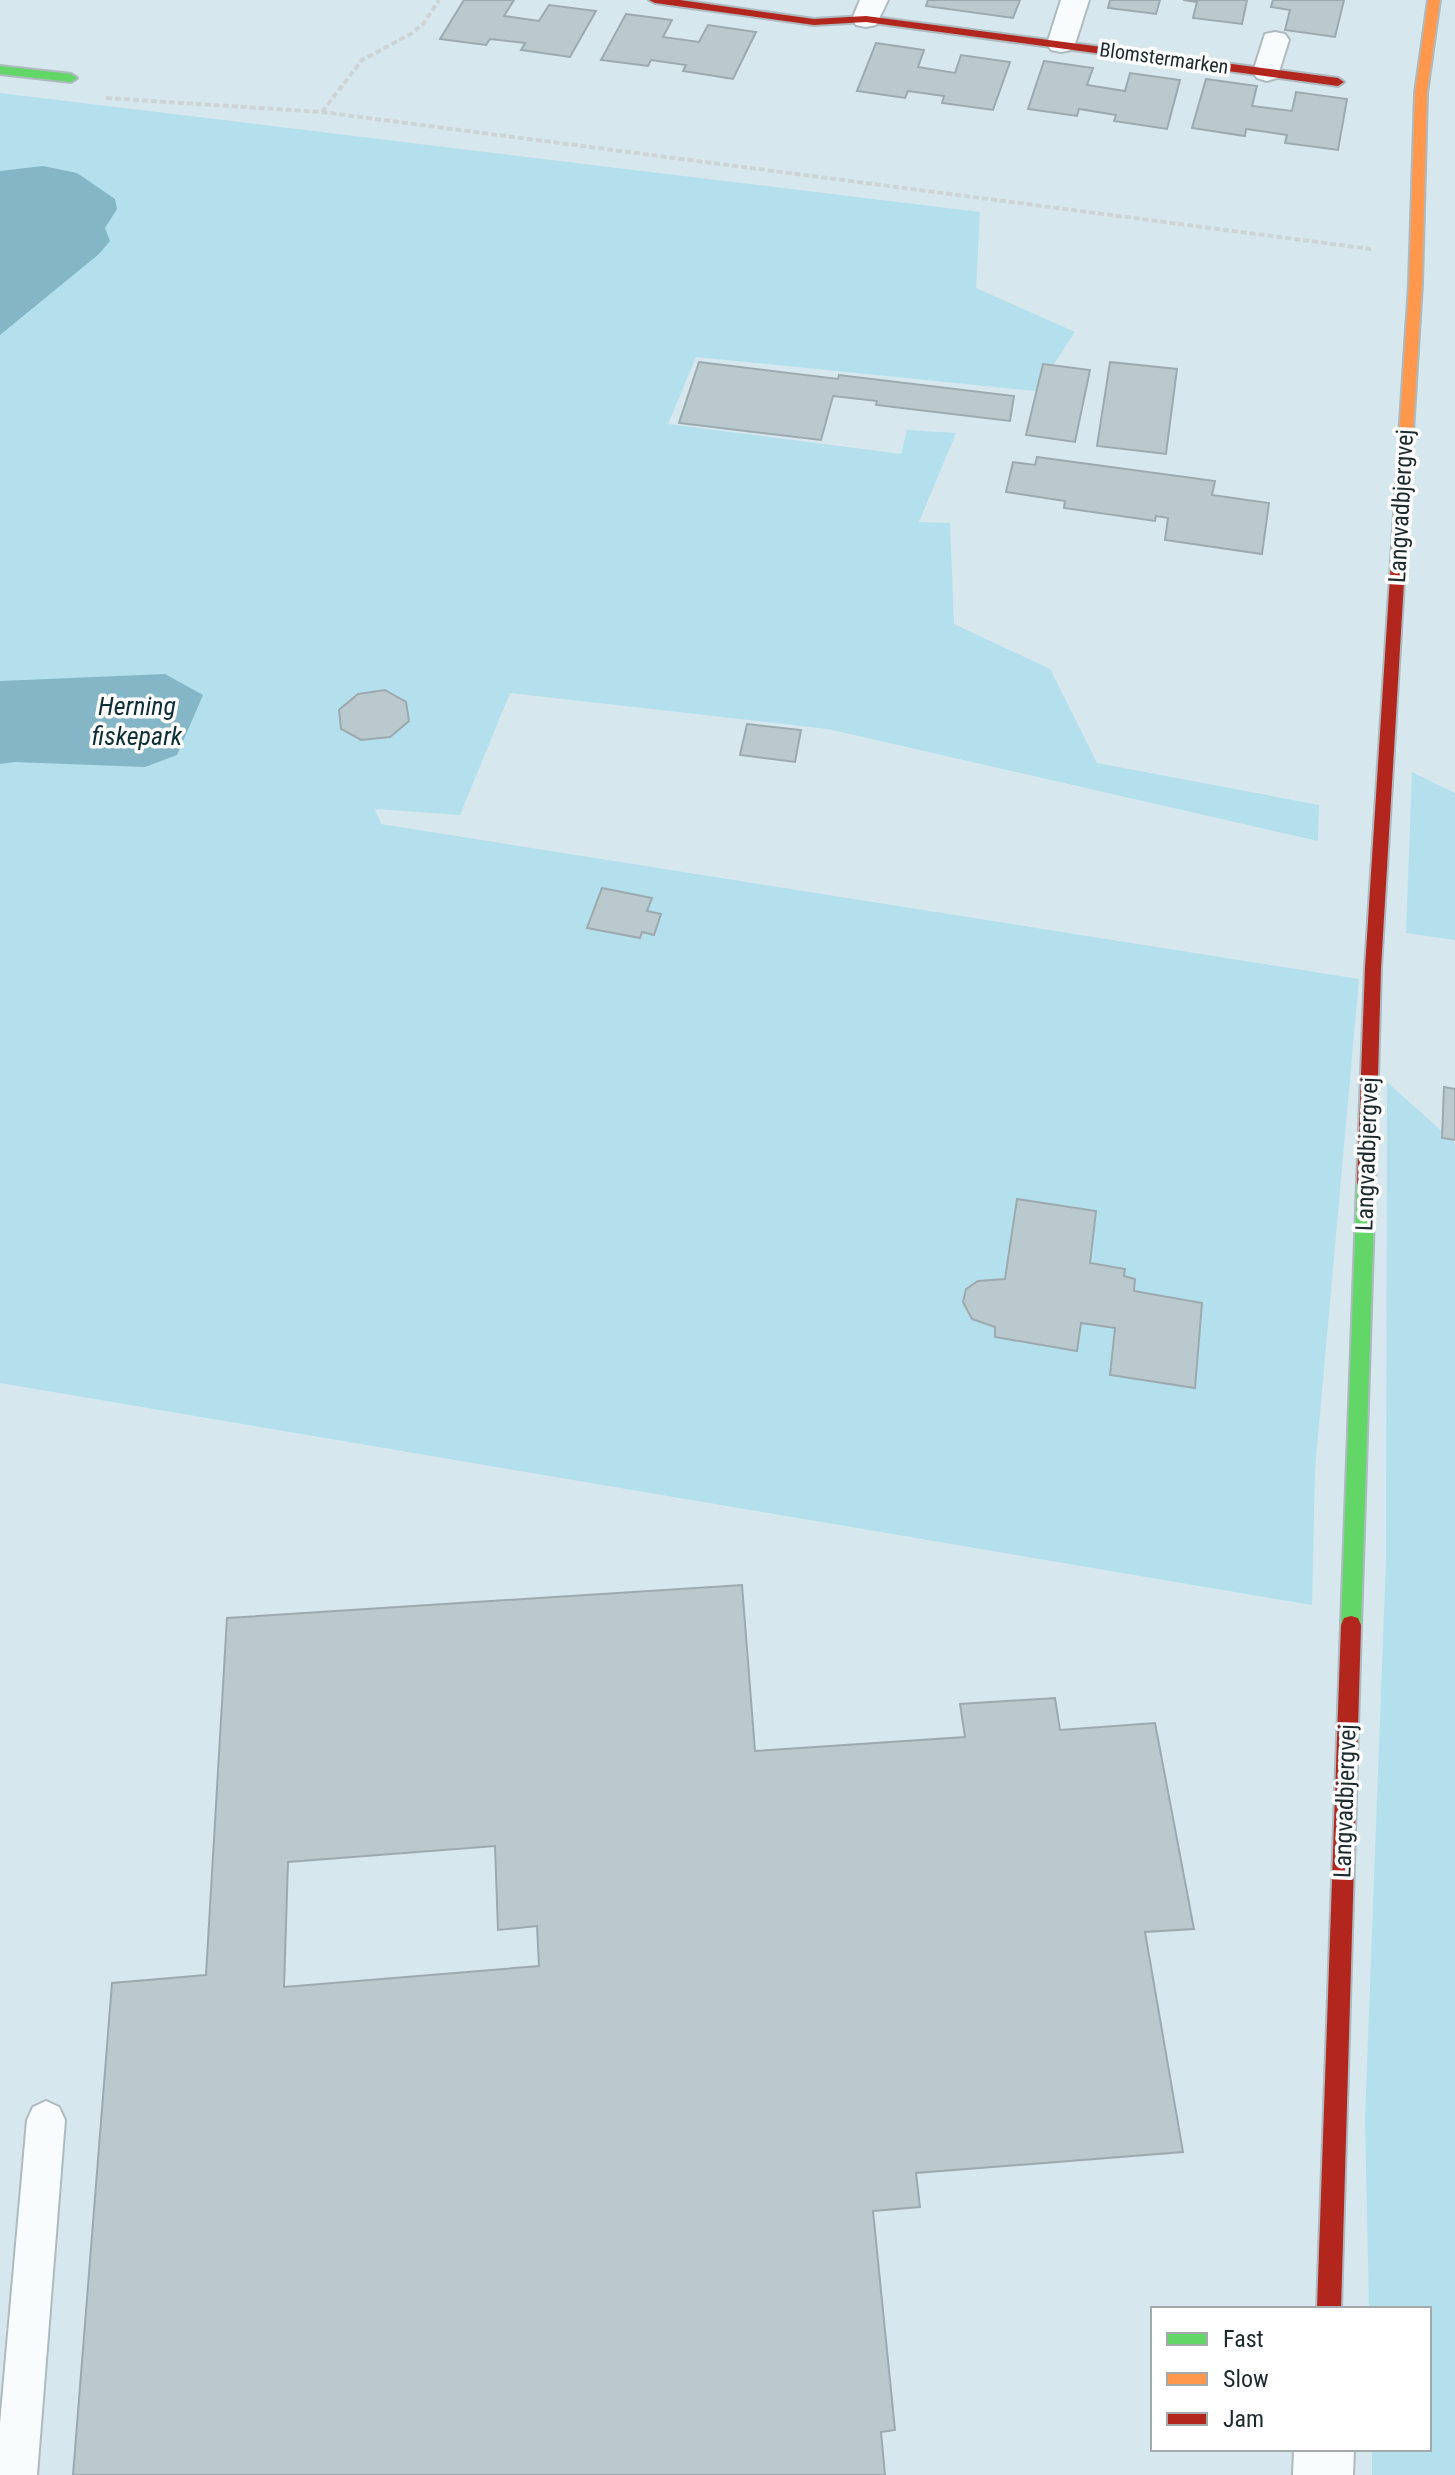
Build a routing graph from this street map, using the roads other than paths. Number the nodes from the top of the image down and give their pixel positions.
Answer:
1 (655, 0) edge
2 (1075, 0) edge
3 (1434, 0) edge
4 (870, 10) edge
5 (1275, 40) dead end
6 (1061, 44) junction
7 (0, 70) edge
8 (1267, 72) junction
9 (71, 78) dead end
10 (1338, 82) dead end
11 (46, 2120) dead end
12 (1329, 2307) edge
13 (1324, 2451) edge
14 (16, 2475) edge
15 (1323, 2475) edge

1 - 4 street, Blomstermarken
2 - 6 street
3 - 12 street, Langvadbjergvej
4 - 6 street, Blomstermarken
5 - 8 street
6 - 8 street, Blomstermarken
7 - 9 street
8 - 10 street, Blomstermarken
11 - 14 lane
13 - 15 street

